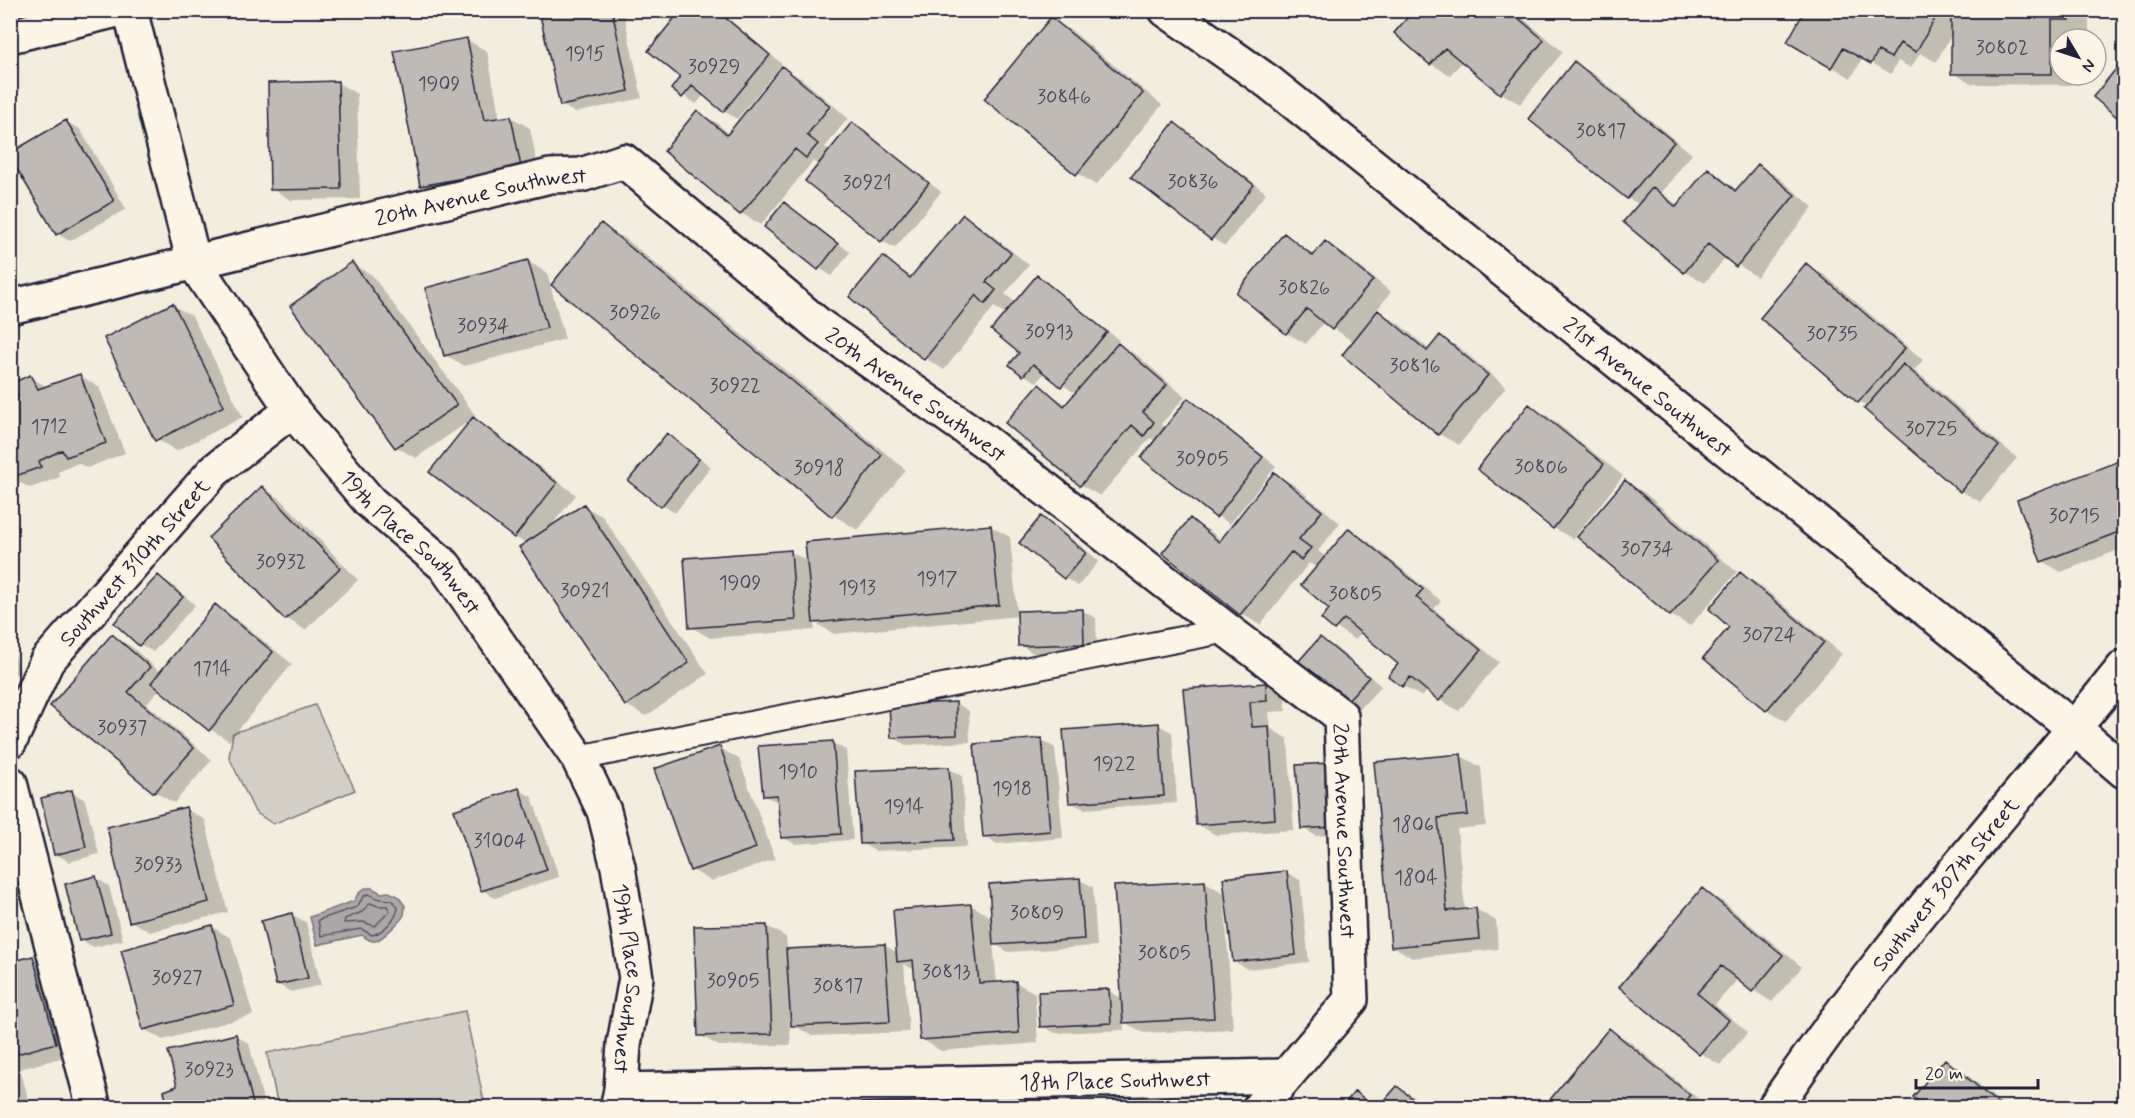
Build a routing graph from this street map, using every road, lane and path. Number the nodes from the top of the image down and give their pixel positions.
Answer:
1 (117, 10) edge
2 (130, 10) edge
3 (1166, 10) edge
4 (10, 36) edge
5 (194, 263) junction
6 (10, 307) edge
7 (292, 410) junction
8 (1227, 630) junction
9 (2124, 667) edge
10 (2075, 729) junction
11 (10, 741) edge
12 (578, 758) junction
13 (2124, 771) edge
14 (10, 783) edge
15 (1285, 1076) junction
16 (619, 1099) edge
17 (94, 1107) edge
18 (1259, 1107) edge
19 (1774, 1107) edge

1 - 4 street
2 - 5 street, 19th Place Southwest
3 - 10 street, 21st Avenue Southwest
5 - 6 street
5 - 7 street, 19th Place Southwest
5 - 8 street, 20th Avenue Southwest
7 - 11 street, Southwest 310th Street
7 - 12 street, 19th Place Southwest
8 - 12 lane
8 - 15 street, 20th Avenue Southwest
9 - 10 street, Southwest 307th Street
10 - 13 street, 21st Avenue Southwest
10 - 19 street, Southwest 307th Street
12 - 16 street, 19th Place Southwest
14 - 17 street
15 - 16 street, 18th Place Southwest
15 - 18 street

